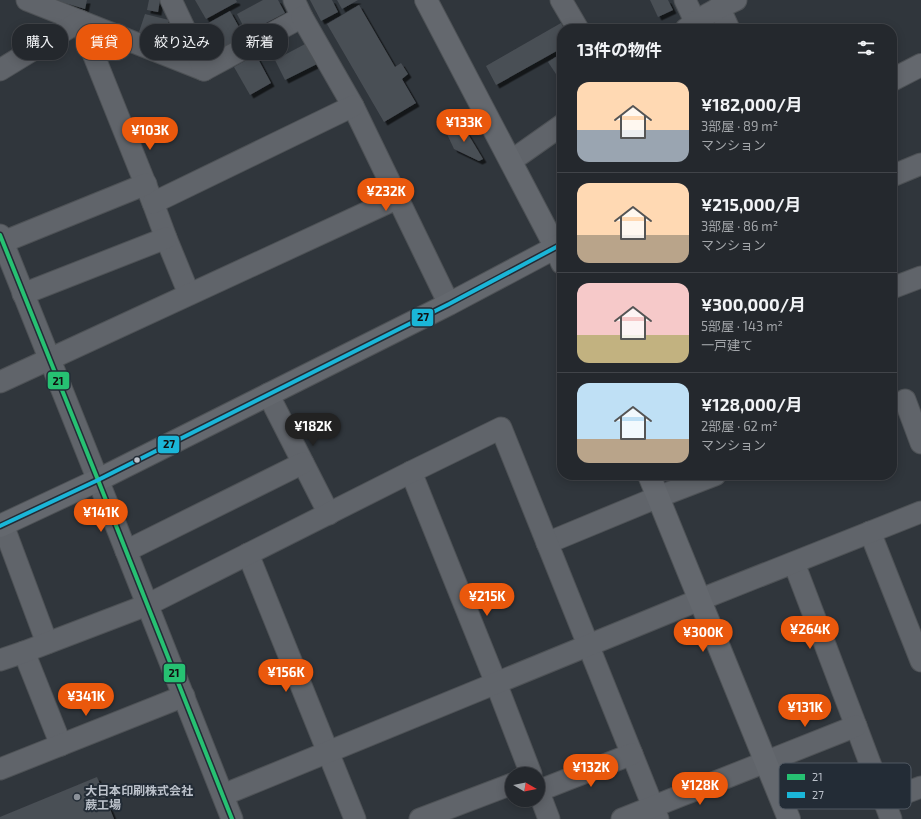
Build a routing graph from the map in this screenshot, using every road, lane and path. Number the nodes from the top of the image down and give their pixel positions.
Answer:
1 (171, 0) edge
2 (426, 0) edge
3 (561, 0) edge
4 (685, 0) edge
5 (32, 1) edge
6 (728, 4) edge
7 (298, 8) edge
8 (80, 21) junction
9 (575, 24) edge
10 (691, 24) edge
11 (693, 24) edge
12 (729, 24) edge
13 (921, 65) edge
14 (0, 70) edge
15 (204, 70) junction
16 (897, 77) edge
17 (353, 106) junction
18 (557, 128) edge
19 (510, 161) junction
20 (921, 164) edge
21 (897, 174) edge
22 (149, 193) junction
23 (398, 198) junction
24 (1, 237) edge
25 (166, 238) junction
26 (557, 247) edge
27 (557, 253) edge
28 (921, 277) edge
29 (897, 281) edge
30 (24, 294) junction
31 (189, 294) junction
32 (449, 304) junction
33 (49, 358) junction
34 (0, 382) edge
35 (268, 394) junction
36 (906, 400) edge
37 (921, 443) edge
38 (303, 463) junction
39 (411, 472) junction
40 (98, 480) junction
41 (651, 480) edge
42 (702, 480) edge
43 (658, 497) junction
44 (921, 512) edge
45 (329, 514) junction
46 (1, 526) edge
47 (870, 532) junction
48 (547, 543) junction
49 (126, 551) junction
50 (248, 554) junction
51 (794, 563) junction
52 (699, 600) junction
53 (147, 605) junction
54 (47, 643) junction
55 (589, 645) junction
56 (24, 652) junction
57 (0, 660) edge
58 (921, 660) edge
59 (496, 683) junction
60 (184, 696) junction
61 (856, 726) junction
62 (61, 745) junction
63 (328, 752) junction
64 (632, 754) junction
65 (766, 762) junction
66 (870, 763) edge
67 (528, 767) edge
68 (0, 769) edge
69 (505, 787) edge
70 (921, 787) edge
71 (545, 788) edge
72 (779, 794) edge
73 (911, 794) edge
74 (223, 795) junction
75 (544, 807) edge
76 (785, 809) edge
77 (655, 813) edge
78 (232, 819) edge
79 (355, 819) edge
80 (420, 819) edge
81 (549, 819) edge
82 (622, 819) edge
83 (789, 819) edge

1 - 15 street
2 - 19 street
3 - 9 street
4 - 10 street
5 - 8 street
6 - 11 street
6 - 12 street
7 - 15 street
7 - 17 street
8 - 14 street
8 - 15 street
8 - 22 street
13 - 16 street
17 - 22 street
17 - 23 street
18 - 19 street
19 - 26 street
20 - 21 street
22 - 24 street
22 - 25 street
23 - 31 street
23 - 32 street
24 - 30 street
25 - 30 street
25 - 31 street
27 - 32 street
28 - 29 street
30 - 33 street
31 - 33 street
32 - 35 street
33 - 34 street
33 - 40 street
35 - 38 street
35 - 40 street
36 - 37 street
38 - 45 street
38 - 49 street
39 - 45 street
39 - 48 street
39 - 59 street
40 - 46 street
40 - 49 street
41 - 43 street
42 - 43 street
43 - 48 street
43 - 52 street
44 - 47 street
45 - 50 street
46 - 54 street
47 - 51 street
47 - 58 street
48 - 55 street
49 - 53 street
50 - 53 street
50 - 63 street
51 - 52 street
51 - 61 street
52 - 55 street
52 - 65 street
53 - 54 street
53 - 60 street
54 - 56 street
55 - 59 street
55 - 64 street
56 - 57 street
56 - 62 street
59 - 63 street
59 - 67 street
60 - 62 street
60 - 74 street
61 - 65 street
61 - 66 street
62 - 68 street
63 - 74 street
63 - 79 street
64 - 71 street
64 - 77 street
65 - 72 street
65 - 77 street
69 - 80 street
70 - 73 street
74 - 78 street
75 - 81 street
76 - 83 street
77 - 82 street

